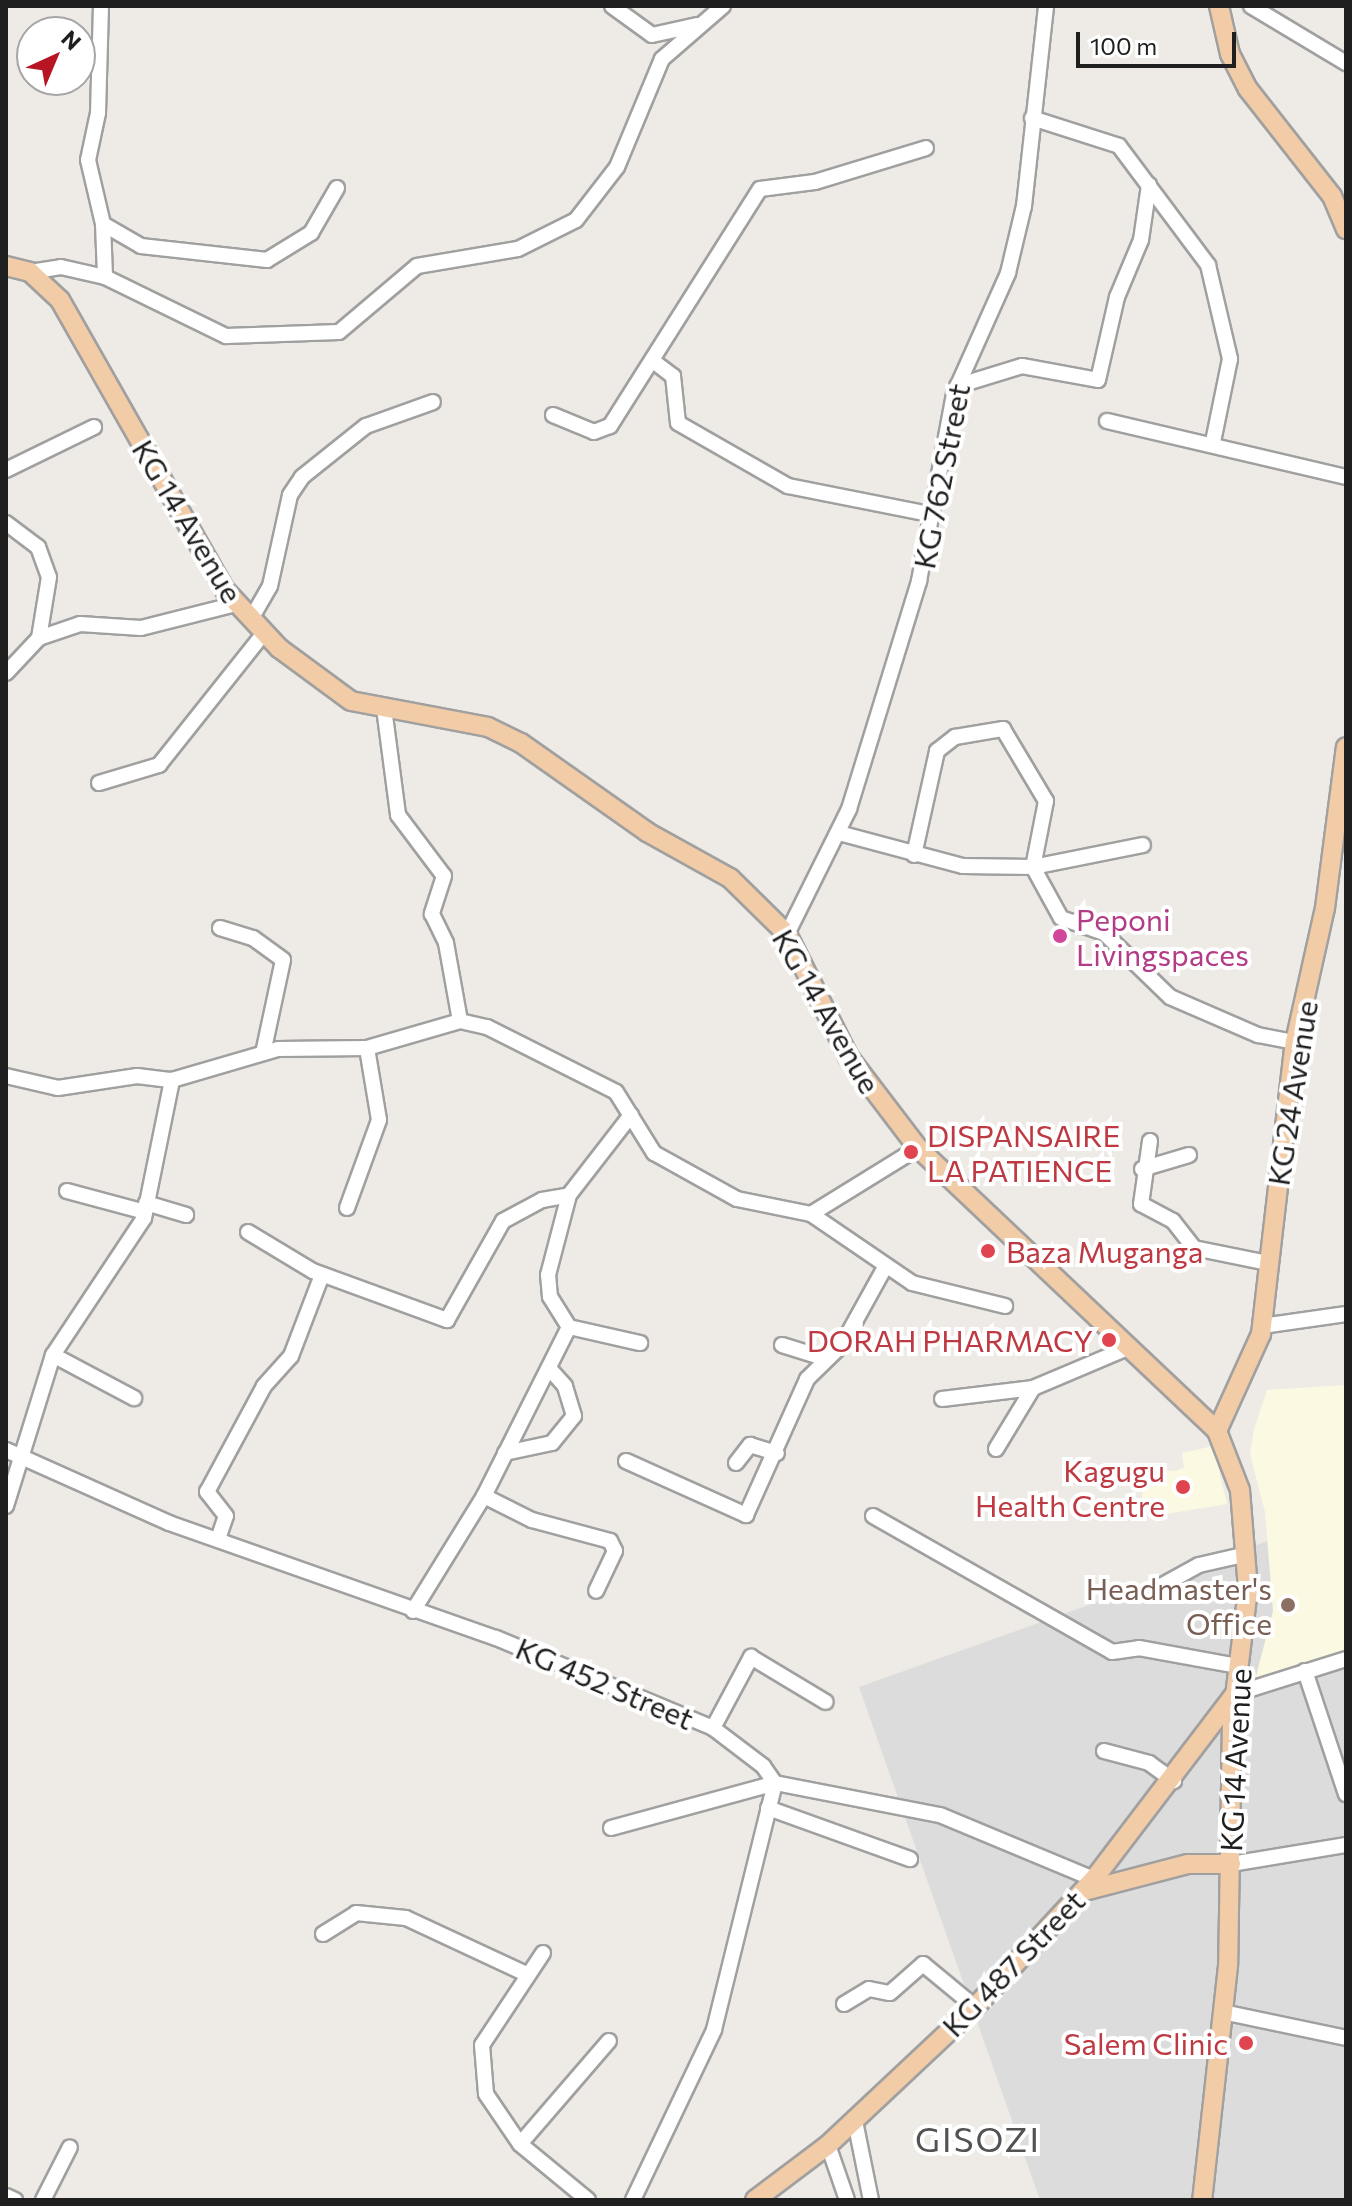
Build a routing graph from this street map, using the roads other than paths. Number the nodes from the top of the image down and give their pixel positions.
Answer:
1 (101, 6) edge
2 (612, 6) edge
3 (723, 6) edge
4 (1046, 6) edge
5 (1219, 6) edge
6 (1251, 6) edge
7 (700, 24) junction
8 (1346, 63) edge
9 (1032, 118) junction
10 (926, 148) dead end
11 (1149, 185) junction
12 (337, 188) dead end
13 (103, 224) junction
14 (1346, 229) edge
15 (6, 266) edge
16 (30, 272) junction
17 (105, 277) junction
18 (653, 361) junction
19 (957, 386) junction
20 (433, 402) dead end
21 (553, 415) dead end
22 (1107, 421) dead end
23 (94, 427) dead end
24 (1213, 442) junction
25 (6, 470) edge
26 (1346, 477) edge
27 (929, 514) junction
28 (6, 523) edge
29 (236, 604) junction
30 (258, 626) junction
31 (39, 638) junction
32 (6, 673) edge
33 (384, 708) junction
34 (1346, 747) edge
35 (99, 783) dead end
36 (839, 833) junction
37 (1340, 835) edge
38 (1143, 845) dead end
39 (914, 855) junction
40 (1033, 867) junction
41 (220, 928) dead end
42 (787, 934) junction
43 (460, 1021) junction
44 (1295, 1042) junction
45 (367, 1048) junction
46 (263, 1053) junction
47 (6, 1076) edge
48 (172, 1080) junction
49 (631, 1115) junction
50 (1150, 1141) dead end
51 (918, 1148) junction
52 (1189, 1155) dead end
53 (1142, 1169) junction
54 (67, 1191) dead end
55 (569, 1195) junction
56 (146, 1208) junction
57 (347, 1208) dead end
58 (811, 1214) junction
59 (186, 1215) dead end
60 (248, 1232) dead end
61 (1268, 1263) junction
62 (885, 1267) junction
63 (322, 1275) junction
64 (1005, 1306) dead end
65 (1346, 1314) edge
66 (1262, 1326) junction
67 (569, 1327) junction
68 (640, 1343) dead end
69 (782, 1345) dead end
70 (1130, 1347) junction
71 (53, 1355) junction
72 (827, 1359) junction
73 (549, 1368) junction
74 (1033, 1388) junction
75 (134, 1398) dead end
76 (942, 1399) dead end
77 (1217, 1431) junction
78 (996, 1449) dead end
79 (6, 1450) edge
80 (505, 1453) junction
81 (777, 1453) junction
82 (23, 1458) junction
83 (626, 1461) dead end
84 (736, 1463) dead end
85 (484, 1496) junction
86 (6, 1506) edge
87 (873, 1516) dead end
88 (218, 1539) junction
89 (1247, 1554) junction
90 (1161, 1586) dead end
91 (596, 1591) dead end
92 (413, 1611) junction
93 (1346, 1659) edge
94 (1238, 1666) junction
95 (1305, 1671) junction
96 (1235, 1694) junction
97 (826, 1702) dead end
98 (713, 1728) junction
99 (1104, 1751) dead end
100 (1174, 1781) junction
101 (775, 1783) junction
102 (1346, 1794) edge
103 (768, 1808) junction
104 (611, 1828) dead end
105 (1346, 1845) edge
106 (910, 1859) dead end
107 (1231, 1864) junction
108 (1094, 1879) junction
109 (1079, 1895) junction
110 (323, 1934) dead end
111 (543, 1953) dead end
112 (524, 1973) junction
113 (844, 2004) dead end
114 (975, 2007) junction
115 (1223, 2012) junction
116 (1346, 2038) edge
117 (609, 2041) dead end
118 (855, 2121) junction
119 (520, 2144) junction
120 (828, 2145) junction
121 (70, 2147) dead end
122 (6, 2196) edge
123 (15, 2200) edge
124 (43, 2200) edge
125 (588, 2200) edge
126 (633, 2200) edge
127 (755, 2200) edge
128 (847, 2200) edge
129 (871, 2200) edge
130 (1202, 2200) edge

1 - 13 street
2 - 7 street
3 - 7 street
4 - 9 street, KG 762 Street
5 - 14 main road
6 - 8 street
7 - 17 street
9 - 11 street
9 - 19 street, KG 762 Street
10 - 18 street
11 - 19 street
11 - 24 street
12 - 13 street
13 - 17 street
15 - 16 main road
16 - 17 street
16 - 29 main road, KG 14 Avenue
18 - 21 street
18 - 27 street
19 - 27 street, KG 762 Street
20 - 30 street
22 - 24 street
23 - 25 street
24 - 26 street
27 - 36 street, KG 762 Street
28 - 31 street
29 - 30 main road, KG 14 Avenue
29 - 31 street
30 - 33 main road, KG 14 Avenue
30 - 35 street
31 - 32 street
33 - 42 main road, KG 14 Avenue
33 - 43 street
34 - 37 main road, KG 24 Avenue
36 - 39 street
36 - 42 street, KG 762 Street
37 - 44 main road, KG 24 Avenue
38 - 40 street
39 - 40 street
39 - 40 street
40 - 44 street
41 - 46 street
42 - 51 main road, KG 14 Avenue
43 - 45 street
43 - 49 street
44 - 61 main road, KG 24 Avenue
45 - 46 street
45 - 57 street
46 - 48 street
47 - 48 street
48 - 56 street
49 - 55 street
49 - 58 street
50 - 53 street
51 - 58 street
51 - 70 main road, KG 14 Avenue
52 - 53 street
53 - 61 street
54 - 56 street
55 - 63 street
55 - 67 street
56 - 59 street
56 - 71 street
58 - 62 street
60 - 63 street
61 - 66 main road, KG 24 Avenue
62 - 64 street
62 - 72 street
63 - 88 street
65 - 66 street
66 - 77 main road, KG 24 Avenue
67 - 68 street
67 - 73 street
69 - 72 street
70 - 74 street
70 - 77 main road, KG 14 Avenue
71 - 75 street
71 - 82 street
72 - 81 street
73 - 80 street
73 - 80 street
74 - 76 street
74 - 78 street
77 - 89 main road, KG 14 Avenue
79 - 82 street, KG 452 Street
80 - 85 street
81 - 83 street
81 - 84 street
82 - 86 street
82 - 88 street, KG 452 Street
85 - 91 street
85 - 92 street
87 - 94 street
88 - 92 street, KG 452 Street
89 - 90 street
89 - 94 main road, KG 14 Avenue
92 - 98 street, KG 452 Street
93 - 95 street
94 - 96 main road, KG 14 Avenue
95 - 96 street
95 - 102 street
96 - 100 main road, KG 487 Street
96 - 107 main road, KG 14 Avenue
97 - 98 street
98 - 101 street, KG 452 Street
99 - 100 street
100 - 108 main road, KG 487 Street
101 - 103 street
101 - 104 street
101 - 108 street
103 - 106 street
103 - 126 street
105 - 107 street
107 - 109 main road
107 - 115 main road, KG 14 Avenue
108 - 109 main road, KG 487 Street
109 - 114 main road, KG 487 Street
110 - 112 street
111 - 112 street
112 - 119 street
113 - 114 street
114 - 118 main road, KG 487 Street
115 - 116 street
115 - 130 main road, KG 14 Avenue
117 - 119 street
118 - 120 main road, KG 487 Street
118 - 129 street
119 - 125 street
120 - 127 main road, KG 487 Street
120 - 128 street
121 - 124 street
122 - 123 street

